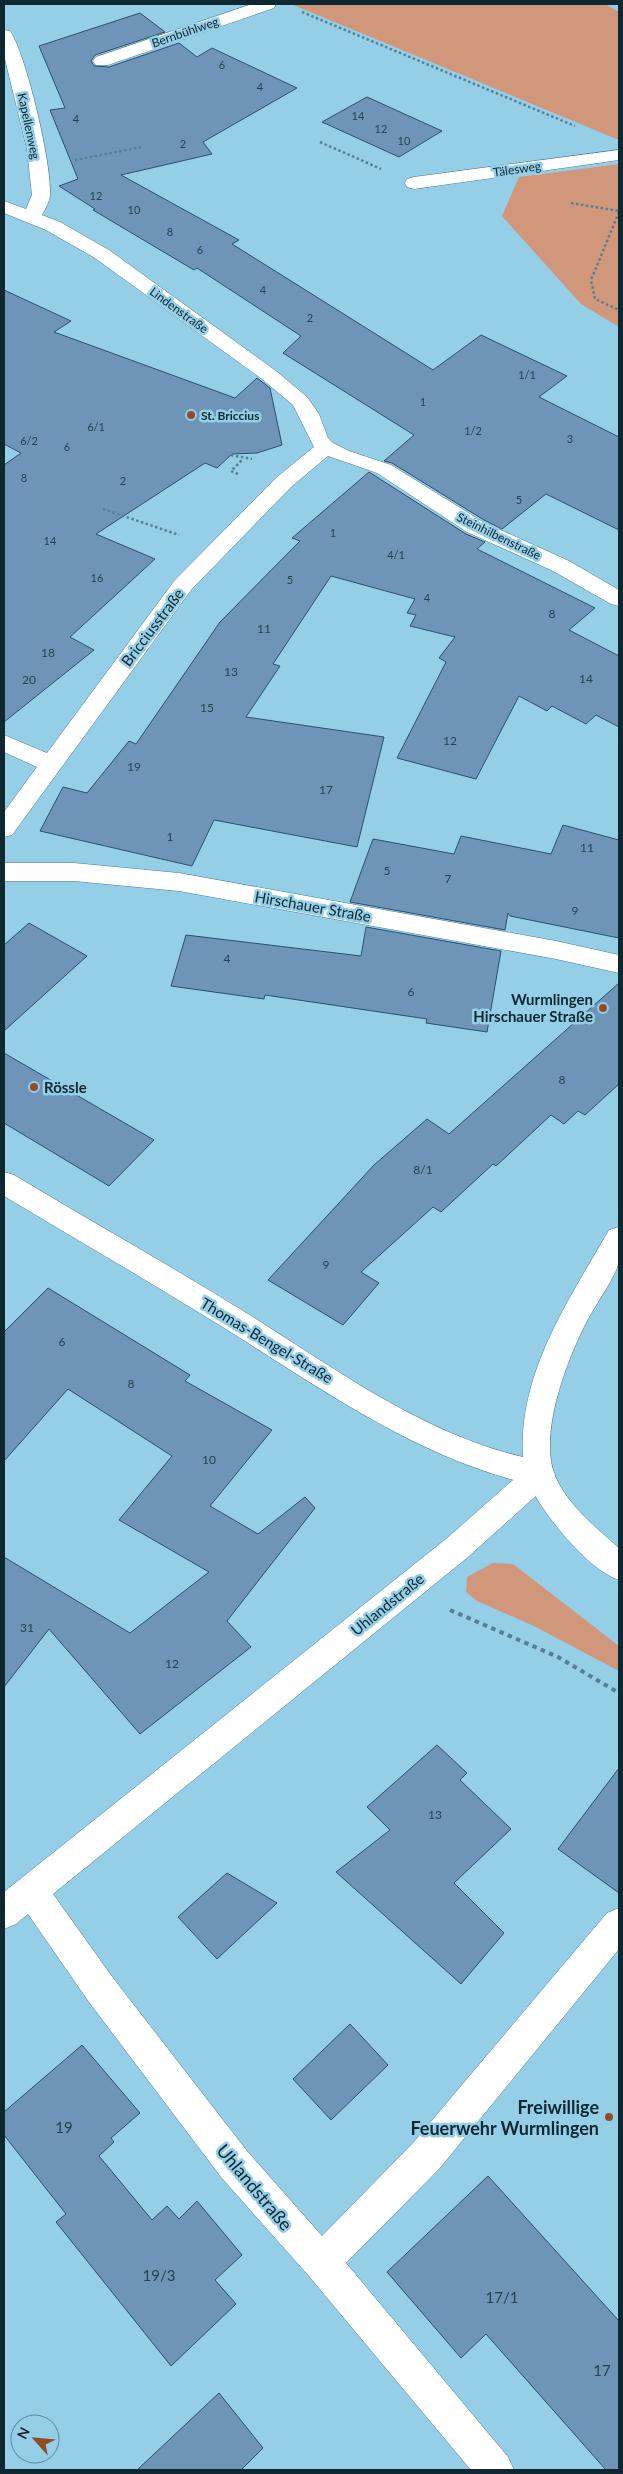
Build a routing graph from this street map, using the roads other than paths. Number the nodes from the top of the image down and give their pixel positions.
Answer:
1 (268, 4) edge
2 (4, 35) edge
3 (102, 61) dead end
4 (619, 154) edge
5 (414, 184) road end
6 (4, 206) edge
7 (32, 217) junction
8 (326, 447) junction
9 (619, 600) edge
10 (4, 743) edge
11 (50, 764) junction
12 (4, 829) edge
13 (4, 872) edge
14 (619, 964) edge
15 (4, 1183) edge
16 (619, 1238) edge
17 (540, 1474) junction
18 (619, 1567) edge
19 (31, 1890) junction
20 (4, 1913) edge
21 (619, 1924) edge
22 (321, 2262) junction
23 (495, 2470) edge

1 - 3 street, Bernbühlweg
2 - 7 street, Kapellenweg
4 - 5 street, Tälesweg
6 - 7 street, Lindenstraße
7 - 8 street, Lindenstraße
8 - 9 street, Steinhilbenstraße
8 - 11 street, Bricciusstraße
10 - 11 street
11 - 12 street, Bricciusstraße
13 - 14 street, Hirschauer Straße
15 - 17 street, Thomas-Bengel-Straße
16 - 17 street
17 - 18 street
17 - 19 street, Uhlandstraße
19 - 20 street, Uhlandstraße
19 - 22 street, Uhlandstraße
21 - 22 street
22 - 23 street, Uhlandstraße

